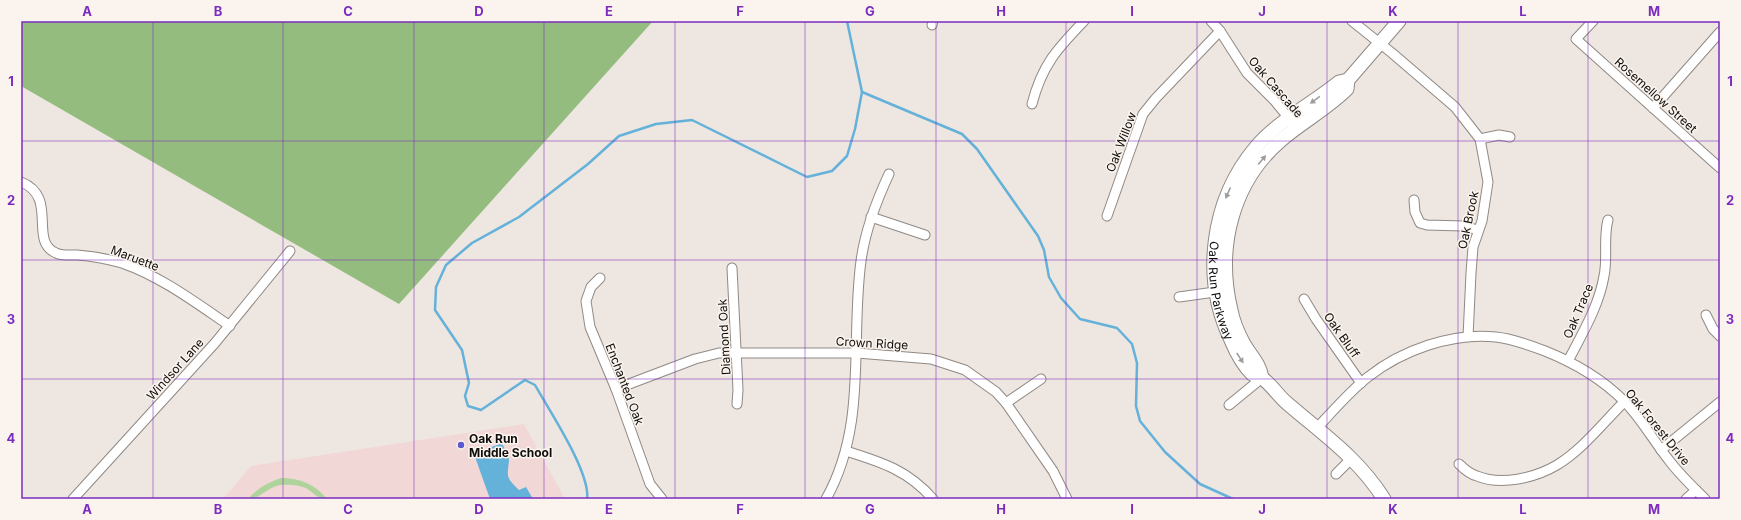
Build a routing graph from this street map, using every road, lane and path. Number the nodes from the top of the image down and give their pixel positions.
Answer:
1 (1084, 21) edge
2 (1211, 21) edge
3 (1352, 21) edge
4 (1399, 21) edge
5 (1593, 21) edge
6 (1220, 30) junction
7 (1720, 32) edge
8 (1380, 43) junction
9 (1032, 104) dead end
10 (1652, 108) junction
11 (1292, 124) junction
12 (1510, 137) dead end
13 (1480, 139) junction
14 (1720, 168) edge
15 (889, 174) dead end
16 (21, 182) edge
17 (1414, 200) dead end
18 (1107, 216) dead end
19 (871, 218) junction
20 (1608, 220) dead end
21 (1478, 230) junction
22 (925, 235) dead end
23 (290, 251) dead end
24 (732, 268) dead end
25 (600, 278) dead end
26 (1221, 291) junction
27 (1179, 298) dead end
28 (1304, 299) dead end
29 (1706, 315) dead end
30 (230, 326) junction
31 (1720, 336) edge
32 (1468, 337) junction
33 (736, 352) junction
34 (857, 353) junction
35 (1568, 361) junction
36 (1262, 378) junction
37 (1041, 379) dead end
38 (1361, 383) junction
39 (616, 390) junction
40 (1624, 402) junction
41 (1720, 402) edge
42 (1006, 403) junction
43 (737, 404) dead end
44 (1229, 405) dead end
45 (1317, 428) junction
46 (1661, 450) junction
47 (846, 451) junction
48 (1352, 458) junction
49 (1459, 464) dead end
50 (1336, 474) dead end
51 (1696, 490) junction
52 (73, 499) edge
53 (662, 499) edge
54 (826, 499) edge
55 (933, 499) edge
56 (1067, 499) edge
57 (1384, 499) edge
58 (1686, 499) edge
59 (1705, 499) edge

1 - 9 street
2 - 6 street, Oak Cascade
3 - 8 street, Oak Brook
4 - 8 street, Oak Run Parkway
5 - 10 street, Rosemellow Street
6 - 11 street, Oak Cascade
6 - 18 street, Oak Willow
7 - 10 street
8 - 11 street, Oak Run Parkway
8 - 13 street, Oak Brook
10 - 14 street, Rosemellow Street
11 - 26 street, Oak Run Parkway
12 - 13 street
13 - 21 street, Oak Brook
15 - 19 street
16 - 30 street, Maruette
17 - 21 street
19 - 22 street
19 - 34 street
20 - 35 street, Oak Trace
21 - 32 street, Oak Brook
23 - 30 street, Windsor Lane
24 - 33 street, Diamond Oak
25 - 39 street, Enchanted Oak
26 - 27 street
26 - 36 street, Oak Run Parkway
28 - 38 street, Oak Bluff
29 - 31 street
30 - 52 street, Windsor Lane
32 - 35 street, Oak Forest Drive
32 - 38 street, Oak Forest Drive
33 - 34 street, Crown Ridge
33 - 39 street, Crown Ridge
33 - 43 street, Diamond Oak
34 - 42 street, Crown Ridge
34 - 47 street
35 - 40 street, Oak Forest Drive
36 - 44 street
36 - 45 street, Oak Run Parkway
37 - 42 street
38 - 45 street, Oak Forest Drive
39 - 53 street, Enchanted Oak
40 - 46 street, Oak Forest Drive
40 - 49 street
41 - 46 street
42 - 56 street, Crown Ridge
45 - 48 street, Oak Run Parkway
46 - 51 street, Oak Forest Drive
47 - 54 street
47 - 55 street
48 - 50 street
48 - 57 street, Oak Run Parkway
51 - 58 street
51 - 59 street, Oak Forest Drive

